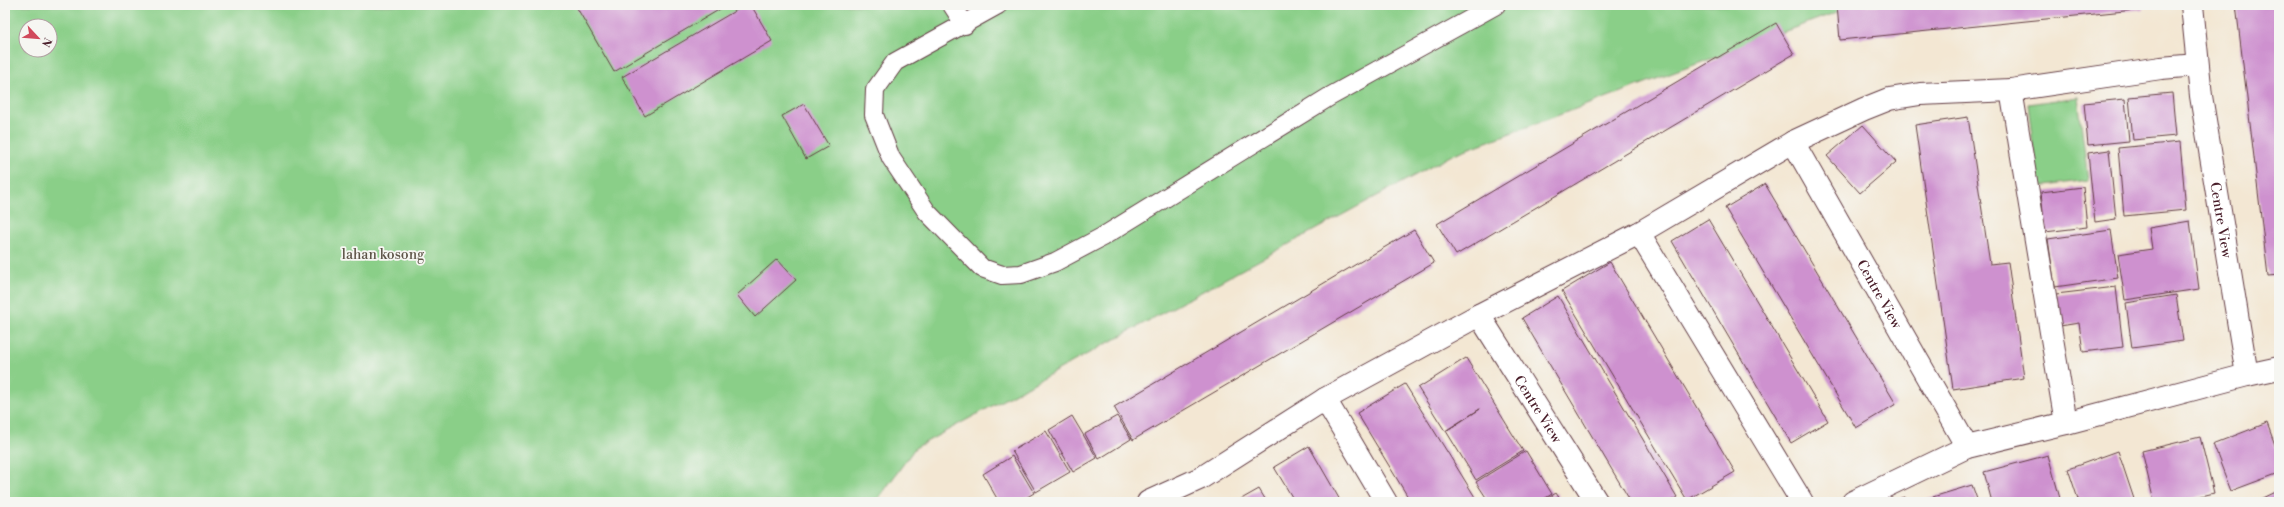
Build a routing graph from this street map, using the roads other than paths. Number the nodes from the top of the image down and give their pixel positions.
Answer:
1 (952, 5) edge
2 (998, 5) edge
3 (1496, 5) edge
4 (2192, 5) edge
5 (965, 25) junction
6 (2197, 65) junction
7 (2011, 90) junction
8 (1793, 142) junction
9 (1639, 233) junction
10 (1479, 315) junction
11 (2279, 368) edge
12 (2247, 375) junction
13 (1325, 399) junction
14 (2066, 423) junction
15 (1967, 446) junction
16 (1186, 495) edge
17 (1148, 502) edge
18 (1386, 502) edge
19 (1597, 502) edge
20 (1802, 502) edge
21 (1853, 502) edge

1 - 5 lane
2 - 5 lane
3 - 5 lane
4 - 6 street, Centre View
6 - 7 street
6 - 12 street, Centre View
7 - 8 street
7 - 14 street
8 - 9 street
8 - 15 street, Centre View
9 - 10 street
9 - 20 street
10 - 13 street
10 - 19 street, Centre View
11 - 12 street
12 - 14 street
13 - 16 street
13 - 18 street
14 - 15 street
15 - 21 street
16 - 17 street

